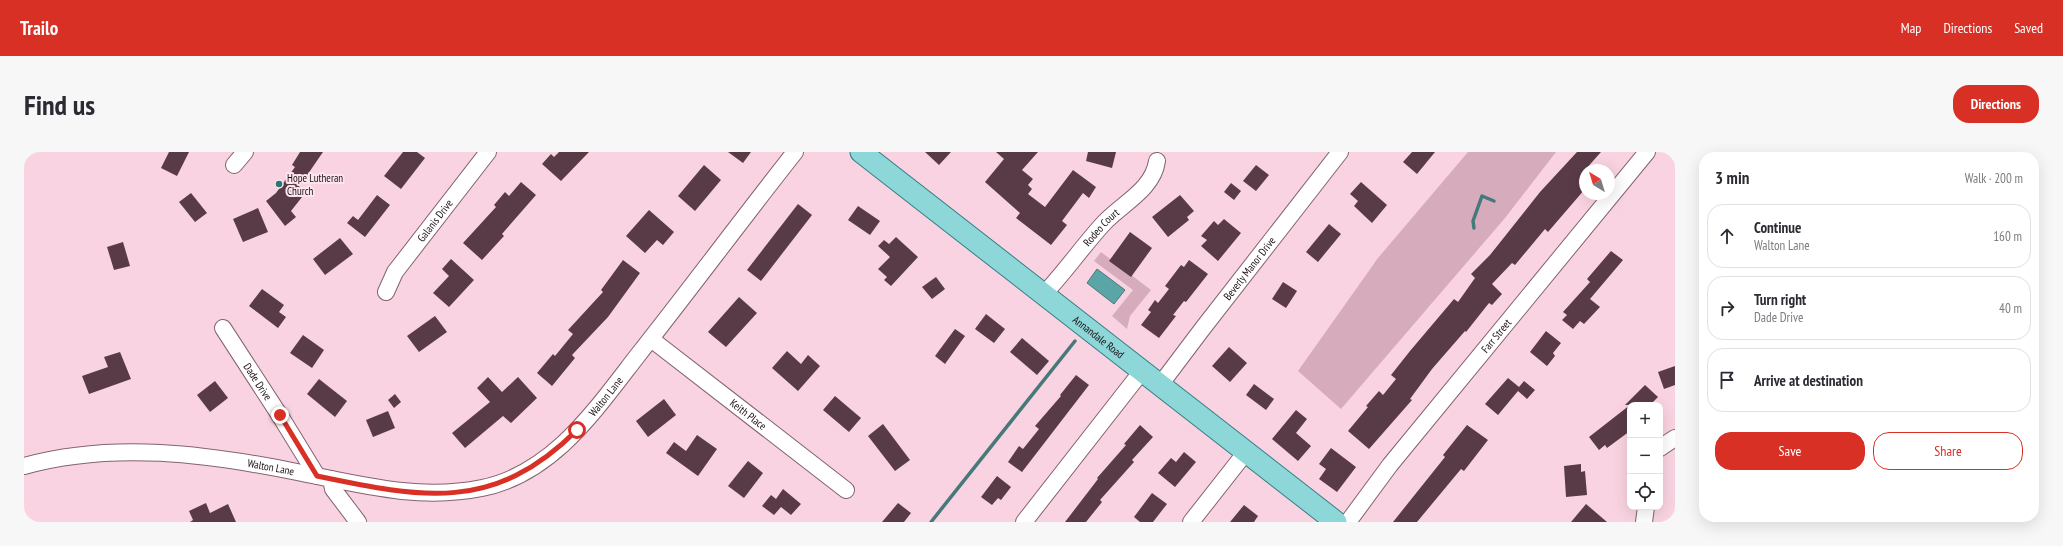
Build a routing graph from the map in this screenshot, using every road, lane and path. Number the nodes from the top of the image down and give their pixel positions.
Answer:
1 (245, 152) edge
2 (488, 152) edge
3 (795, 152) edge
4 (861, 152) edge
5 (1340, 152) edge
6 (1647, 152) edge
7 (1157, 161) dead end
8 (234, 165) dead end
9 (386, 292) dead end
10 (1044, 294) junction
11 (223, 328) dead end
12 (651, 339) junction
13 (1142, 371) junction
14 (1160, 385) junction
15 (1675, 438) edge
16 (1663, 446) edge
17 (1246, 452) junction
18 (24, 466) edge
19 (324, 477) junction
20 (846, 490) dead end
21 (1646, 510) edge
22 (358, 522) edge
23 (1024, 522) edge
24 (1191, 522) edge
25 (1336, 522) edge
26 (1348, 522) edge
27 (1644, 522) edge

1 - 8 street
2 - 9 street, Galanis Drive
3 - 12 street, Walton Lane
4 - 10 main road, Annandale Road
5 - 14 street, Beverly Manor Drive
6 - 26 street, Farr Street
7 - 10 street, Rodeo Court
10 - 13 main road, Annandale Road
11 - 19 street, Dade Drive
12 - 19 street, Walton Lane
12 - 20 street, Keith Place
13 - 14 main road, Annandale Road
13 - 23 street
14 - 17 main road, Annandale Road
15 - 16 street
17 - 24 street
17 - 25 main road, Annandale Road
18 - 19 street, Walton Lane
19 - 22 street, Dade Drive
21 - 27 street

